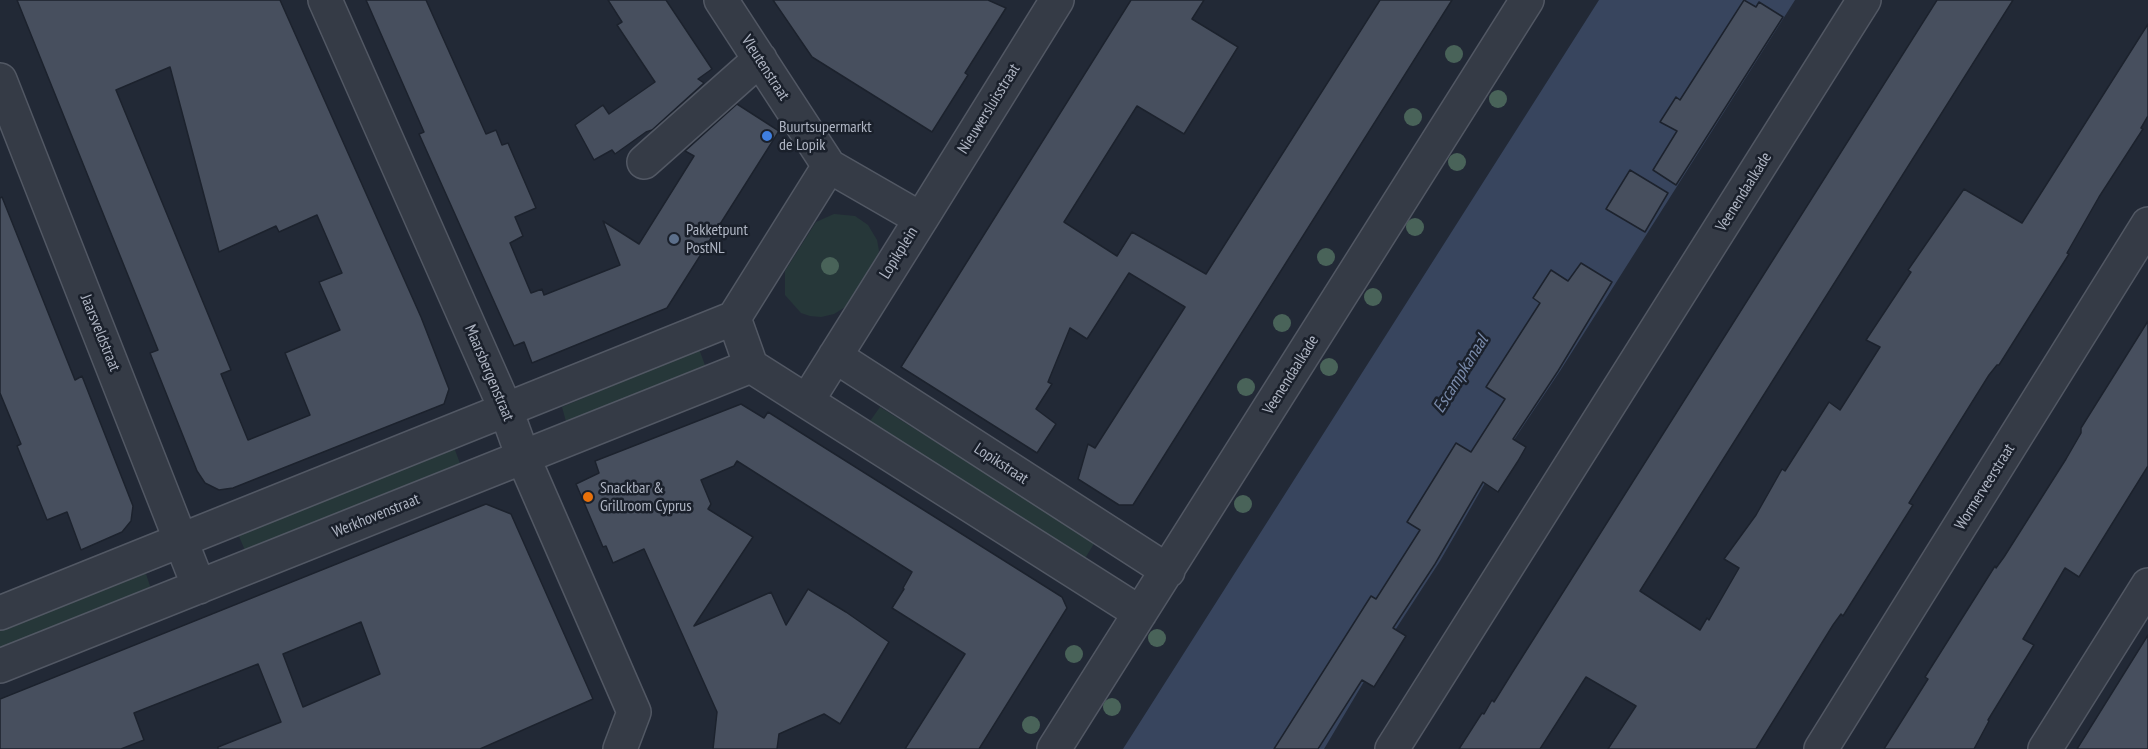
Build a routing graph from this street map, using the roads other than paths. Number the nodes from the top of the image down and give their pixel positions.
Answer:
1 (325, 0) edge
2 (721, 0) edge
3 (1057, 0) edge
4 (1527, 0) edge
5 (1864, 0) edge
6 (760, 59) junction
7 (0, 80) edge
8 (644, 162) dead end
9 (830, 166) junction
10 (921, 219) junction
11 (2148, 224) edge
12 (734, 318) junction
13 (835, 356) junction
14 (752, 366) junction
15 (807, 401) junction
16 (506, 410) junction
17 (524, 457) junction
18 (182, 540) junction
19 (1168, 571) junction
20 (2148, 585) edge
21 (199, 587) junction
22 (0, 613) edge
23 (1140, 613) junction
24 (0, 666) edge
25 (620, 749) edge
26 (1054, 749) edge
27 (1392, 749) edge
28 (1821, 749) edge
29 (2045, 749) edge

1 - 16 street, Maarsbergenstraat
2 - 6 street, Vleutenstraat
3 - 10 street, Nieuwersluisstraat
4 - 19 street, Veenendaalkade
5 - 27 street, Veenendaalkade
6 - 8 street
6 - 9 street, Vleutenstraat
7 - 18 street, Jaarsveldstraat
9 - 10 street, Lopikplein
9 - 12 street
10 - 13 street, Lopikplein
11 - 28 street, Wormerveerstraat
12 - 14 street
12 - 16 street
13 - 15 street, Lopikplein
13 - 19 street, Lopikstraat
14 - 15 street
14 - 17 street, Werkhovenstraat
15 - 23 street
16 - 17 street, Maarsbergenstraat
16 - 18 street
17 - 21 street, Werkhovenstraat
17 - 25 street, Maarsbergenstraat
18 - 21 street, Jaarsveldstraat
18 - 22 street
19 - 23 street, Veenendaalkade
20 - 29 street
21 - 24 street, Werkhovenstraat
23 - 26 street, Veenendaalkade

